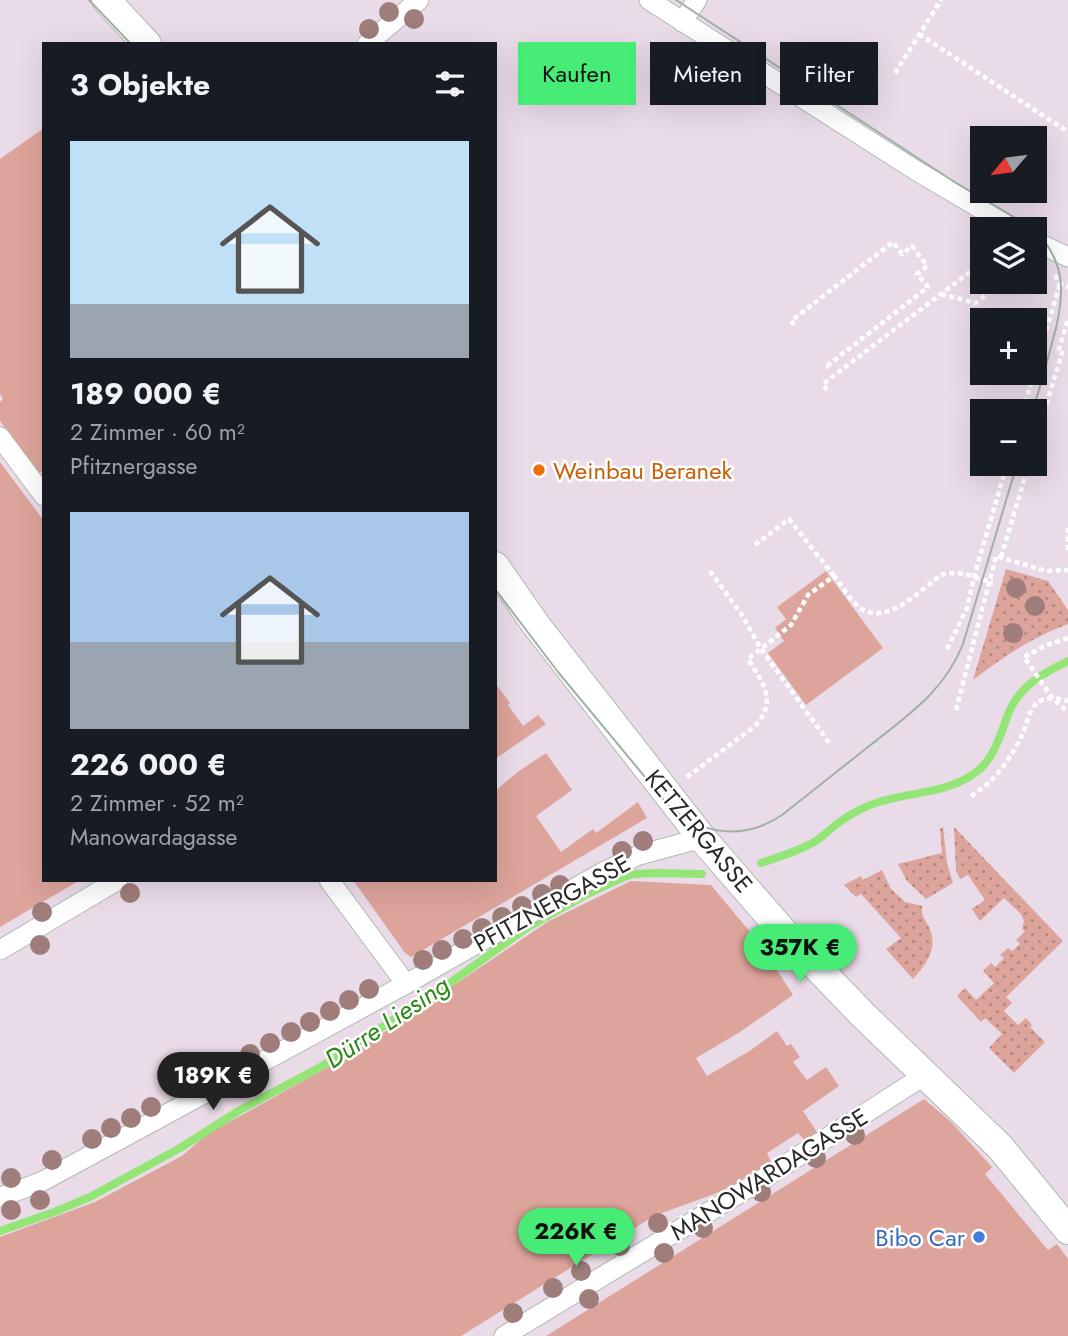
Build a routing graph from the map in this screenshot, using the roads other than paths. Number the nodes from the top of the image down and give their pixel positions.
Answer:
1 (106, 0) edge
2 (419, 0) edge
3 (649, 0) edge
4 (696, 0) edge
5 (681, 22) junction
6 (145, 42) edge
7 (369, 42) edge
8 (995, 217) edge
9 (1047, 247) edge
10 (1068, 257) edge
11 (0, 437) edge
12 (42, 493) edge
13 (497, 569) edge
14 (702, 838) junction
15 (115, 882) edge
16 (330, 882) edge
17 (0, 950) edge
18 (406, 984) junction
19 (925, 1076) junction
20 (0, 1197) edge
21 (1068, 1230) edge
22 (504, 1336) edge

1 - 6 main road
2 - 7 street
3 - 5 street
4 - 5 street
5 - 8 street
9 - 10 street
11 - 12 street
13 - 14 main road, KETZERGASSE
14 - 18 street, PFITZNERGASSE
14 - 19 main road, KETZERGASSE
15 - 17 street
16 - 18 street
18 - 20 street, PFITZNERGASSE
19 - 21 main road, KETZERGASSE
19 - 22 street, MANOWARDAGASSE

